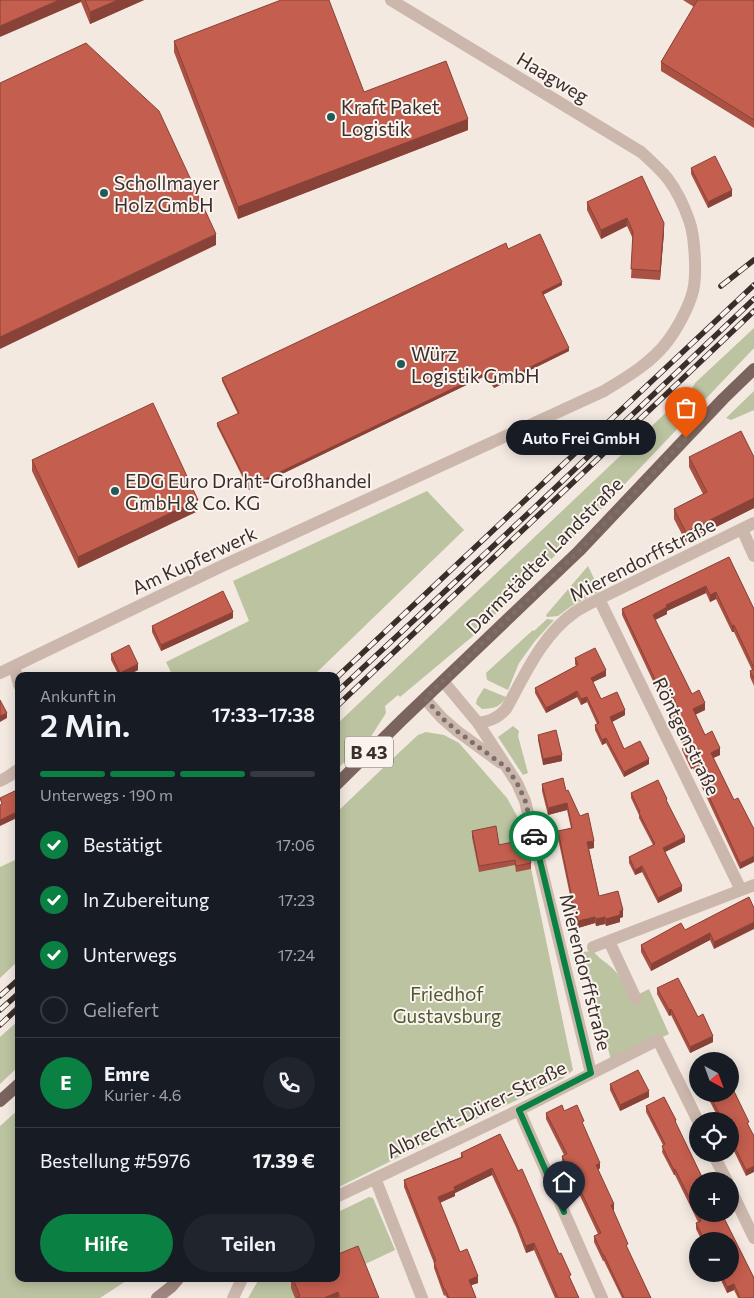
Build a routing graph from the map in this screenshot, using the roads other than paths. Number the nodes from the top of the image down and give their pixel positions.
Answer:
1 (391, 0) edge
2 (681, 201) joint
3 (754, 369) edge
4 (754, 523) edge
5 (742, 529) junction
6 (754, 556) edge
7 (599, 599) junction
8 (14, 666) junction
9 (16, 672) edge
10 (0, 673) edge
11 (443, 681) junction
12 (425, 698) junction
13 (478, 723) junction
14 (507, 768) junction
15 (15, 772) edge
16 (0, 781) edge
17 (340, 781) edge
18 (754, 885) edge
19 (741, 890) junction
20 (609, 941) junction
21 (593, 947) dead end
22 (636, 999) dead end
23 (591, 1073) junction
24 (15, 1088) edge
25 (0, 1101) edge
26 (519, 1110) junction
27 (694, 1112) edge
28 (375, 1178) junction
29 (340, 1195) edge
30 (739, 1207) edge
31 (754, 1238) edge
32 (175, 1282) edge
33 (241, 1282) edge
34 (157, 1298) edge
35 (233, 1298) edge
36 (422, 1298) edge
37 (602, 1298) edge

1 - 2 street, Haagweg
2 - 8 street, Am Kupferwerk
3 - 11 main road, Darmstädter Landstraße / B 43
4 - 5 street, Mierendorffstraße
5 - 6 street
5 - 7 street, Mierendorffstraße
7 - 13 street, Mierendorffstraße
7 - 19 street, Röntgenstraße
8 - 9 street
8 - 10 street, Am Kupferwerk
11 - 12 main road, B 43
11 - 13 street, Mierendorffstraße
12 - 14 street, Mierendorffstraße
12 - 17 main road, B 43
13 - 14 street, Mierendorffstraße
14 - 23 street, Mierendorffstraße
15 - 16 street
18 - 19 street
19 - 20 street
20 - 21 street
20 - 22 street
23 - 26 street, Albrecht-Dürer-Straße
23 - 27 street, Albrecht-Dürer-Straße
24 - 25 main road
26 - 28 street, Albrecht-Dürer-Straße
26 - 37 street
28 - 29 street, Albrecht-Dürer-Straße
28 - 36 street
30 - 31 street
32 - 34 main road
33 - 35 street

